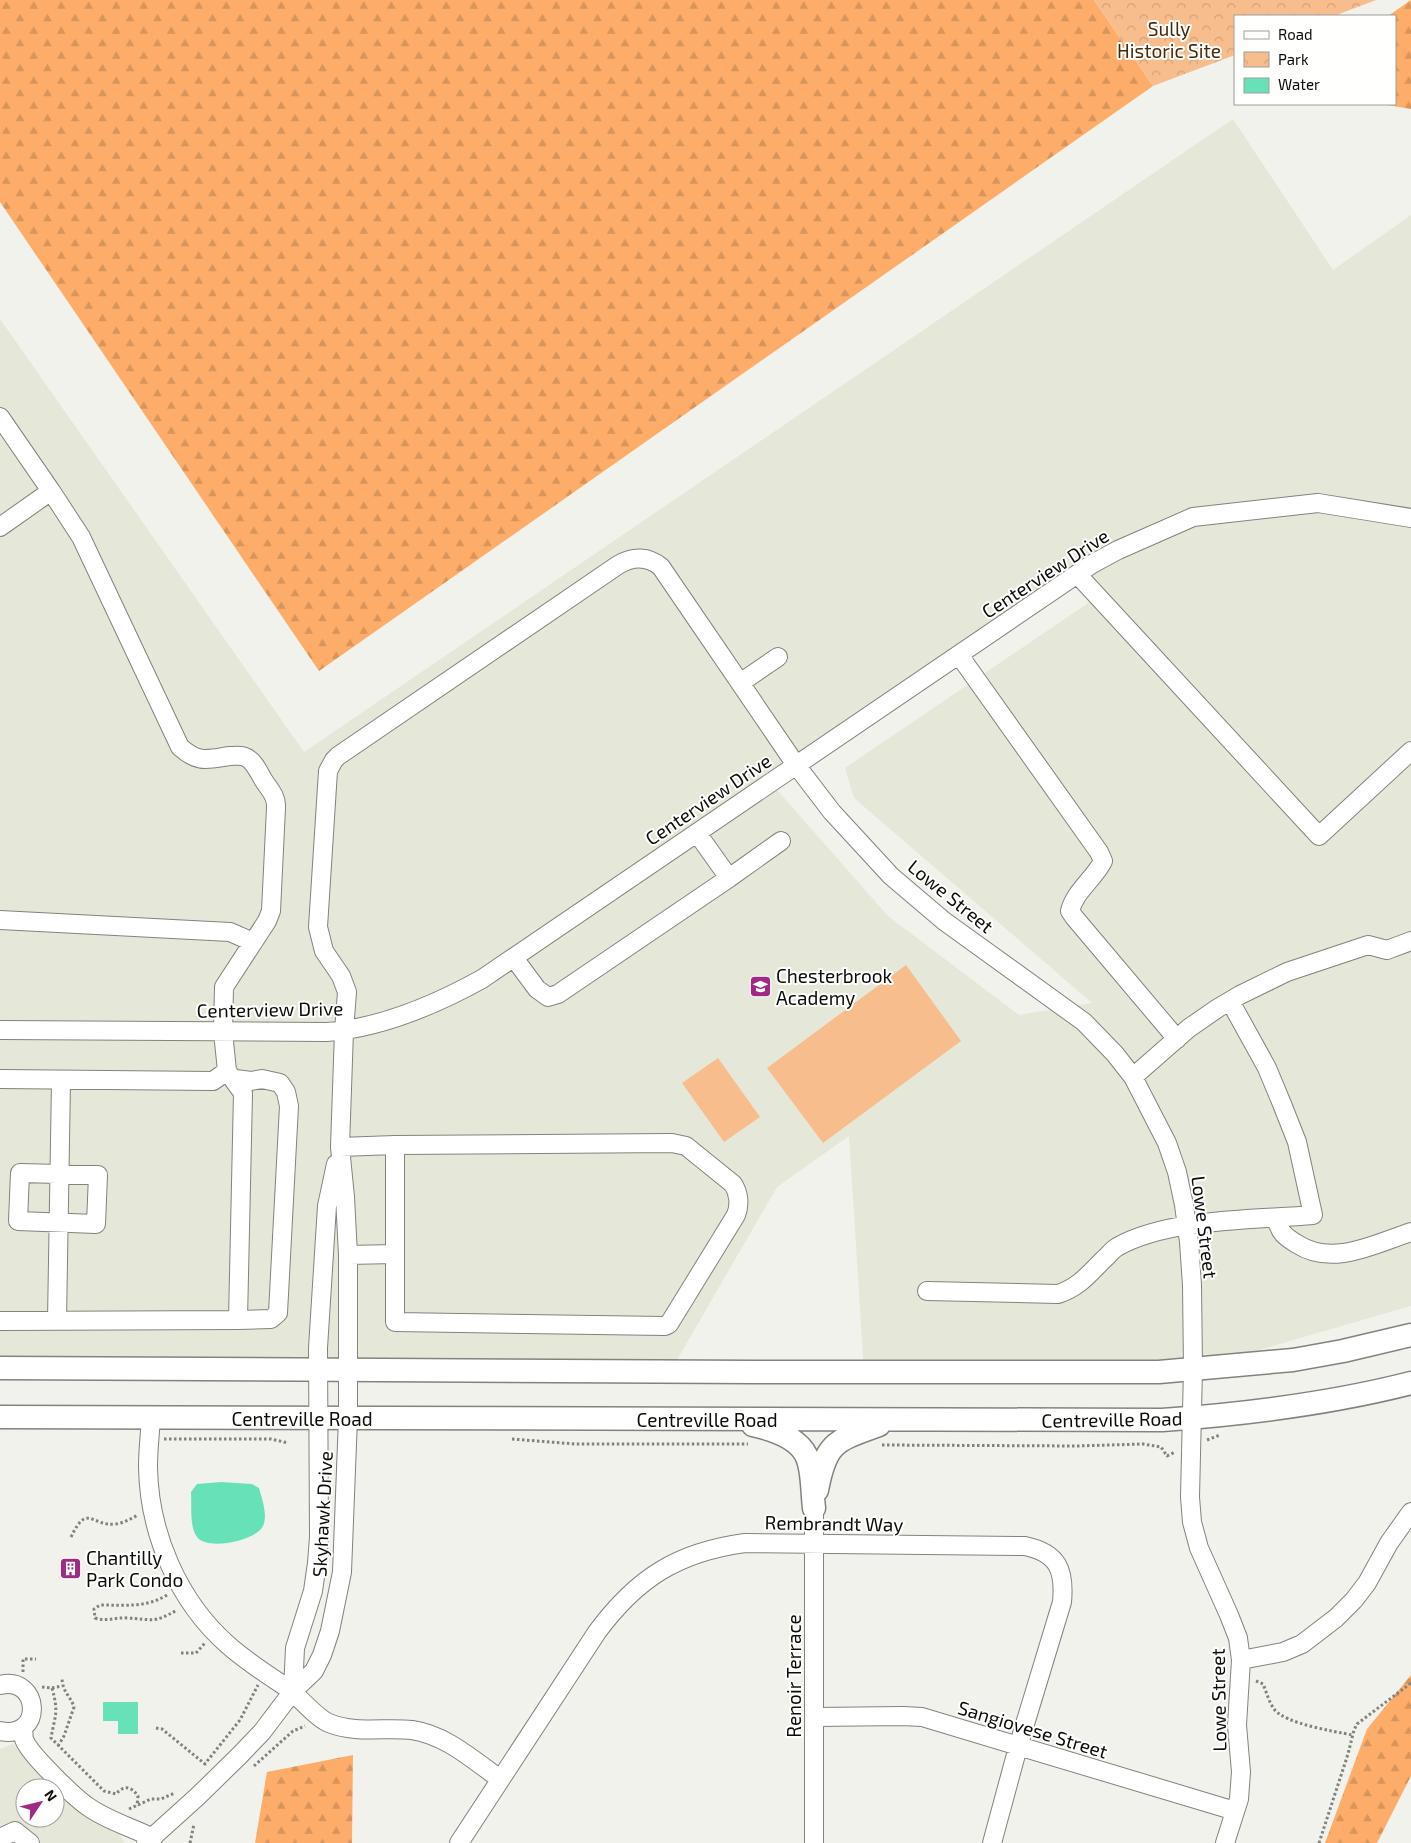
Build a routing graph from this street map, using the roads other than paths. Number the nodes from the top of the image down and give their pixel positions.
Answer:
1 (0, 417) edge
2 (51, 492) junction
3 (1411, 518) edge
4 (0, 527) edge
5 (1077, 574) junction
6 (959, 654) junction
7 (778, 657) dead end
8 (740, 683) junction
9 (1411, 751) edge
10 (796, 765) junction
11 (697, 832) junction
12 (781, 841) dead end
13 (729, 878) junction
14 (0, 920) edge
15 (1411, 941) edge
16 (253, 942) junction
17 (514, 958) junction
18 (1230, 1001) junction
19 (0, 1030) edge
20 (344, 1031) junction
21 (223, 1032) junction
22 (1177, 1039) junction
23 (231, 1075) junction
24 (1133, 1077) junction
25 (0, 1079) edge
26 (61, 1080) junction
27 (395, 1144) junction
28 (340, 1147) junction
29 (60, 1174) junction
30 (1276, 1218) junction
31 (59, 1223) junction
32 (1187, 1224) junction
33 (1411, 1232) edge
34 (395, 1254) junction
35 (348, 1255) junction
36 (927, 1291) dead end
37 (238, 1320) junction
38 (0, 1321) edge
39 (57, 1321) junction
40 (1411, 1335) edge
41 (0, 1368) edge
42 (318, 1370) junction
43 (348, 1370) junction
44 (1193, 1370) junction
45 (1411, 1384) edge
46 (0, 1417) edge
47 (151, 1418) junction
48 (318, 1418) junction
49 (348, 1418) junction
50 (1192, 1418) junction
51 (731, 1419) junction
52 (891, 1420) junction
53 (814, 1508) junction
54 (1411, 1512) edge
55 (814, 1544) junction
56 (1241, 1660) junction
57 (0, 1685) edge
58 (293, 1692) junction
59 (815, 1717) junction
60 (23, 1728) junction
61 (0, 1731) edge
62 (1018, 1747) junction
63 (500, 1779) junction
64 (1235, 1811) junction
65 (0, 1838) edge
66 (150, 1840) edge
67 (30, 1843) edge
68 (460, 1843) edge
69 (814, 1843) edge
70 (992, 1843) edge
71 (1225, 1843) edge

1 - 2 street
2 - 4 street
2 - 16 street
3 - 5 street, Centerview Drive
5 - 6 street, Centerview Drive
5 - 9 street
6 - 10 street, Centerview Drive
6 - 22 street
7 - 8 street
8 - 10 street, Lowe Street
8 - 20 street, Skyhawk Drive
10 - 11 street, Centerview Drive
10 - 24 street, Lowe Street
11 - 13 street
11 - 17 street, Centerview Drive
12 - 13 street
13 - 17 street
14 - 16 street
15 - 18 street
16 - 21 street
17 - 20 street, Centerview Drive
18 - 22 street
18 - 30 street
19 - 21 street, Centerview Drive
20 - 21 street, Centerview Drive
20 - 28 street, Skyhawk Drive
21 - 23 street
22 - 24 street
23 - 26 street
23 - 37 street
23 - 37 street
24 - 32 street, Lowe Street
25 - 26 street
26 - 29 street
27 - 28 street
27 - 34 street
27 - 34 street
28 - 35 street, Skyhawk Drive
28 - 42 street, Skyhawk Drive
29 - 31 street
29 - 31 street
29 - 31 street
30 - 32 street
30 - 33 street
31 - 39 street
32 - 36 street
32 - 44 street, Lowe Street
34 - 35 street
35 - 43 street, Skyhawk Drive
37 - 39 street
38 - 39 street
40 - 44 main road
41 - 42 main road
42 - 43 main road
42 - 48 street, Skyhawk Drive
43 - 44 main road
43 - 49 street, Skyhawk Drive
44 - 50 street, Lowe Street
45 - 50 main road, Centreville Road
46 - 47 main road, Centreville Road
47 - 48 main road, Centreville Road
47 - 58 street
48 - 49 main road, Centreville Road
48 - 58 street, Skyhawk Drive
49 - 51 main road, Centreville Road
49 - 58 street, Skyhawk Drive
50 - 52 main road, Centreville Road
50 - 56 street, Lowe Street
51 - 52 main road, Centreville Road
51 - 53 main road
52 - 53 main road
53 - 55 street, Renoir Terrace
54 - 56 street
55 - 59 street, Renoir Terrace
55 - 62 street, Rembrandt Way
55 - 63 street, Rembrandt Way
56 - 64 street, Lowe Street
57 - 60 street
58 - 63 street
58 - 66 street, Skyhawk Drive
59 - 62 street, Sangiovese Street
59 - 69 street, Renoir Terrace
60 - 61 street
60 - 66 street
62 - 64 street, Sangiovese Street
62 - 70 street, Rembrandt Way
63 - 68 street, Rembrandt Way
64 - 71 street, Lowe Street
65 - 67 street

